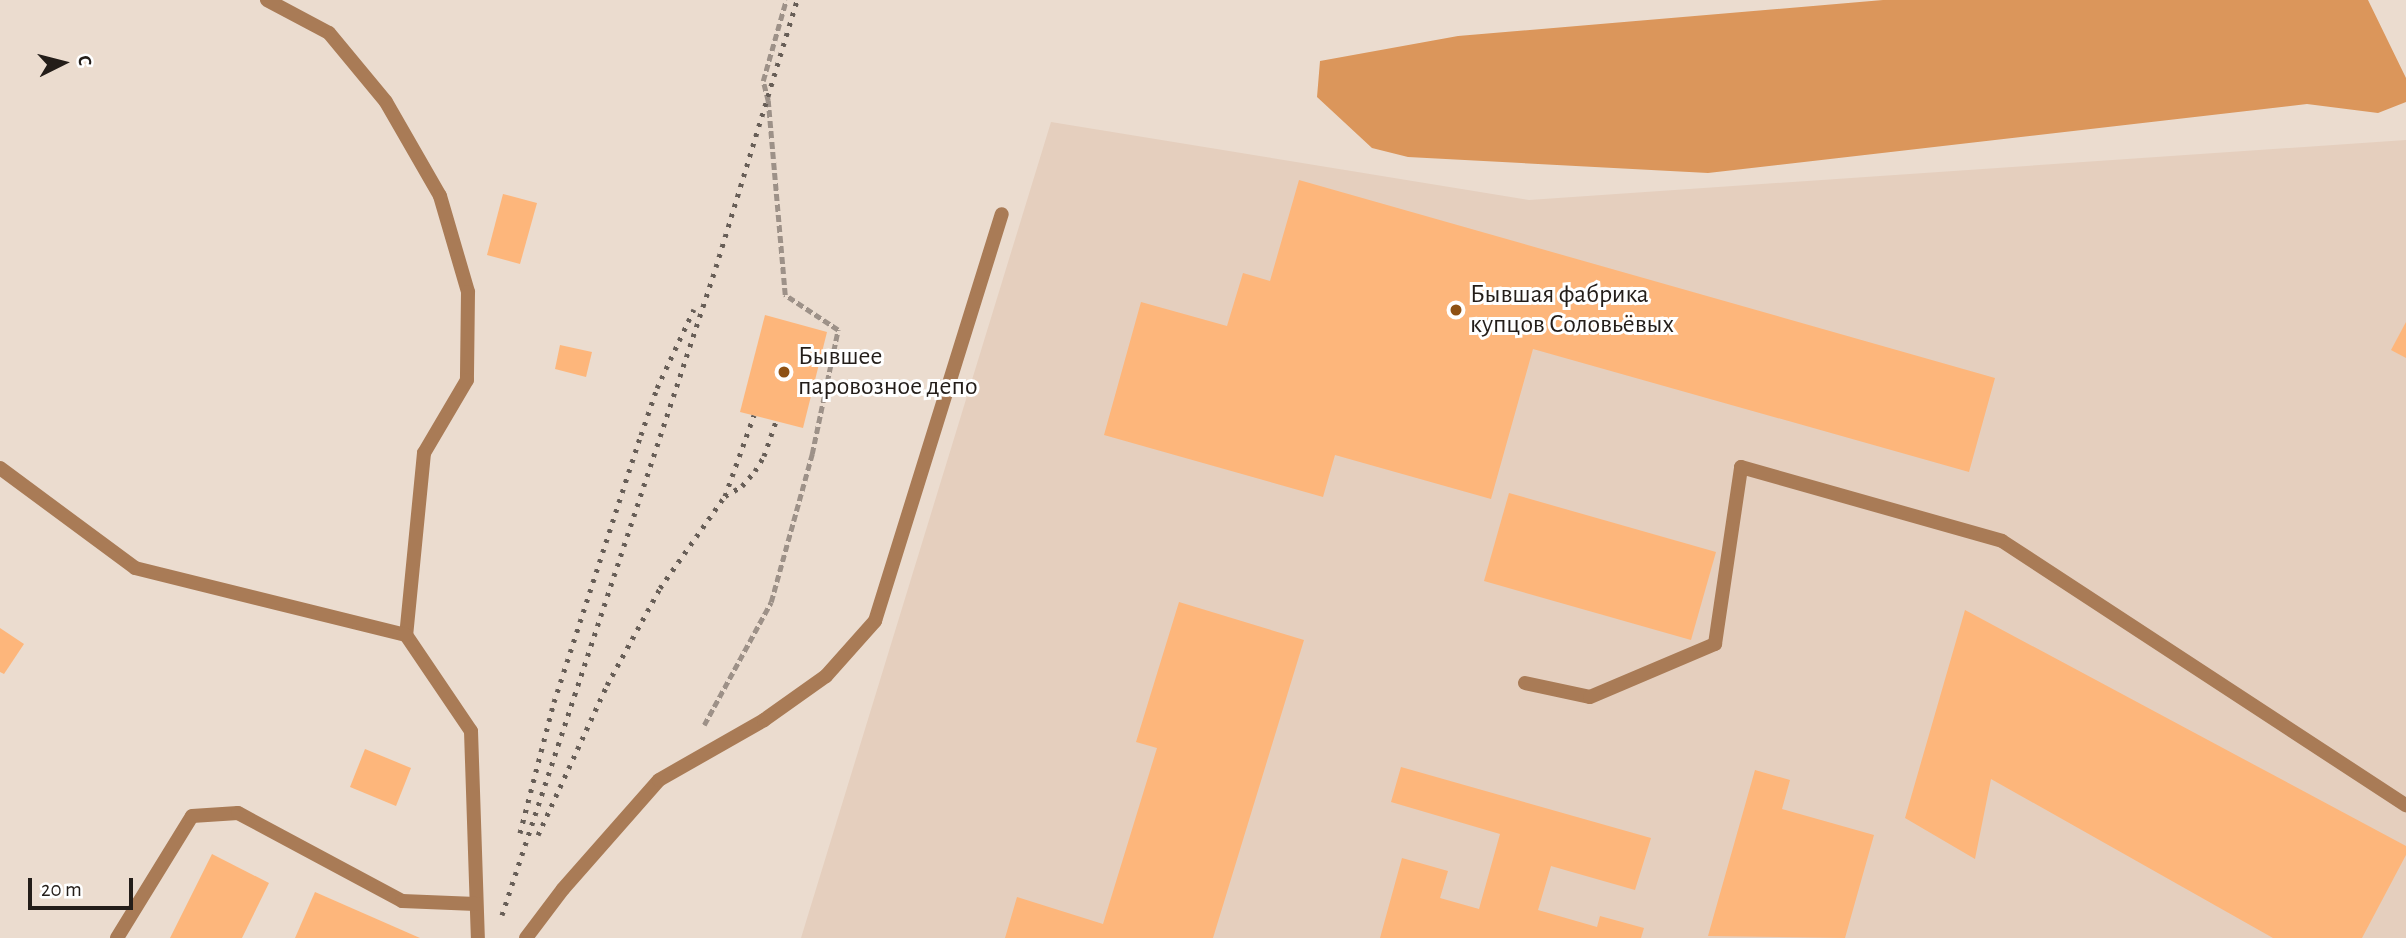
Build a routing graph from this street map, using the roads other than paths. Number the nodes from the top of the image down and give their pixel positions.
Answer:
1 (267, 0) edge
2 (1002, 214) dead end
3 (0, 468) edge
4 (406, 635) junction
5 (1525, 682) dead end
6 (2406, 805) edge
7 (476, 905) junction
8 (117, 938) edge
9 (478, 938) edge
10 (526, 938) edge

1 - 4 lane
2 - 10 lane
3 - 4 lane
4 - 7 lane
5 - 6 lane
7 - 8 lane
7 - 9 lane

